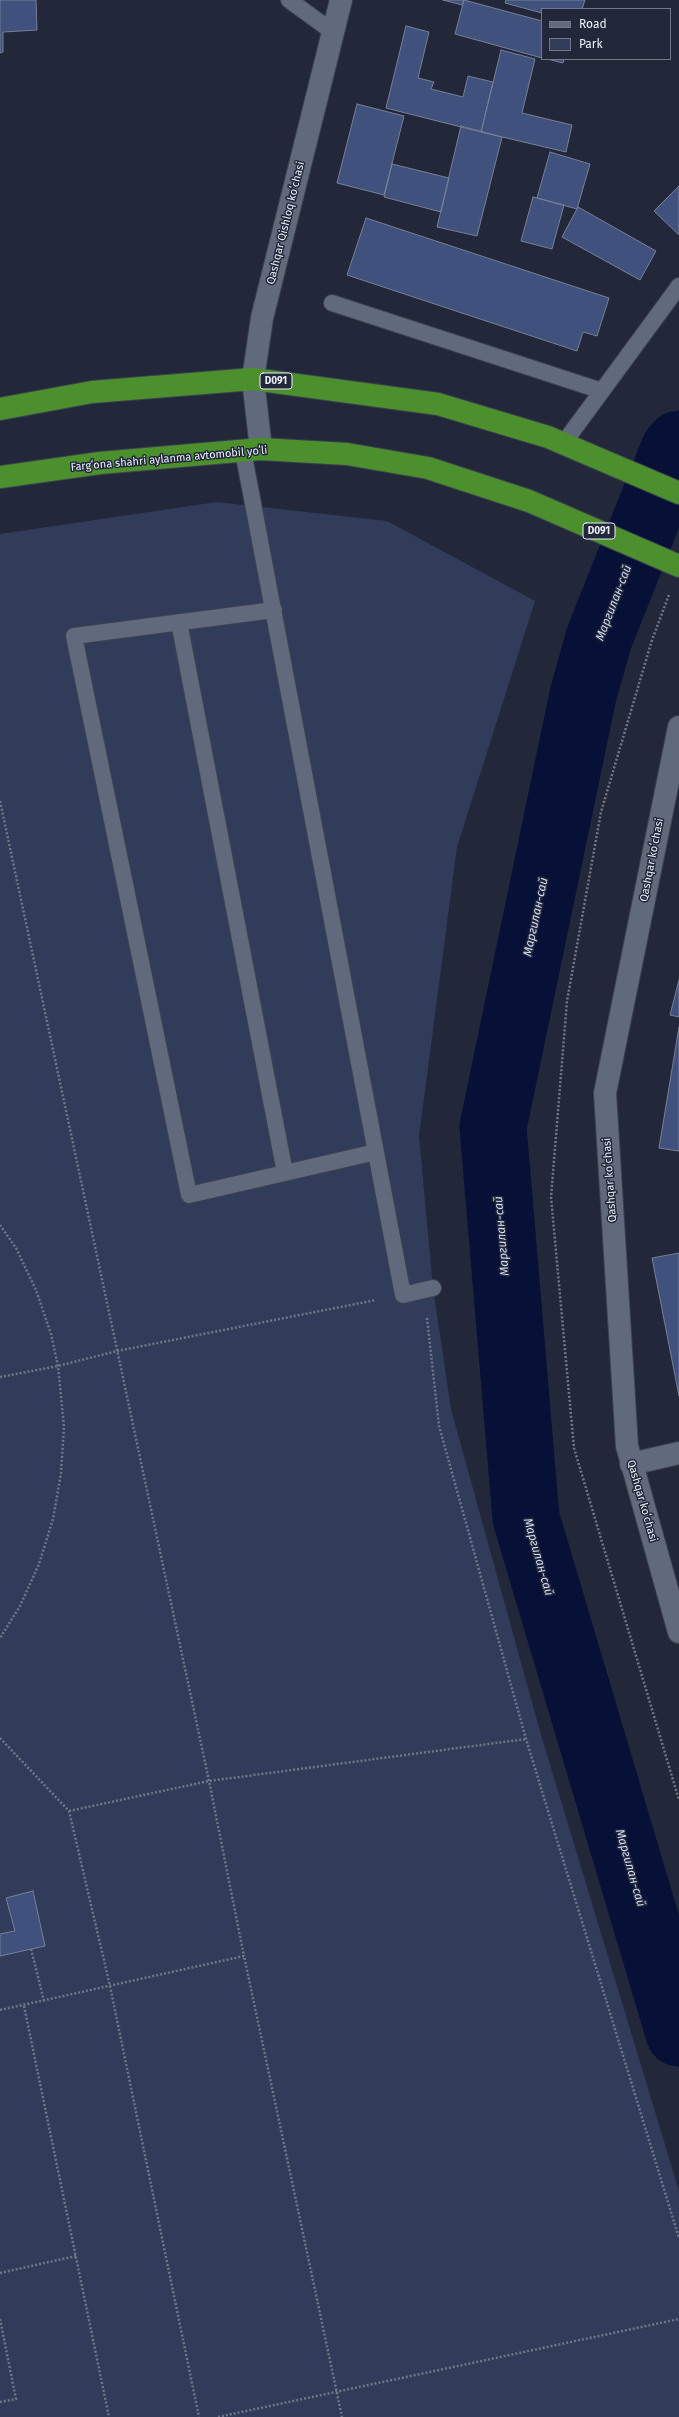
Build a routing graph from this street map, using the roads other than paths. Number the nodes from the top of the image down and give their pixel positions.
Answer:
1 (289, 0) edge
2 (341, 0) edge
3 (333, 32) junction
4 (679, 286) edge
5 (332, 303) dead end
6 (254, 379) junction
7 (602, 390) junction
8 (0, 409) edge
9 (556, 441) junction
10 (252, 450) junction
11 (0, 477) edge
12 (679, 493) edge
13 (674, 564) edge
14 (274, 610) junction
15 (179, 622) junction
16 (679, 727) edge
17 (376, 1152) junction
18 (285, 1173) junction
19 (428, 1289) road end
20 (679, 1453) edge
21 (631, 1464) junction
22 (679, 1632) edge

1 - 3 lane
2 - 3 street, Qashqar Qishloq koʻchasi
3 - 6 street, Qashqar Qishloq koʻchasi
4 - 7 lane
5 - 7 lane
6 - 8 highway, D091
6 - 9 highway, D091
6 - 10 street, Qashqar Qishloq koʻchasi
7 - 9 lane
9 - 12 highway, D091
10 - 11 highway, Fargʻona shahri aylanma avtomobil yoʻli / D091
10 - 13 highway, Fargʻona shahri aylanma avtomobil yoʻli / D091
10 - 14 lane
14 - 15 lane
14 - 17 lane
15 - 18 lane
15 - 18 lane
16 - 21 street, Qashqar koʻchasi
17 - 18 lane
17 - 19 lane
20 - 21 street
21 - 22 street, Qashqar koʻchasi

